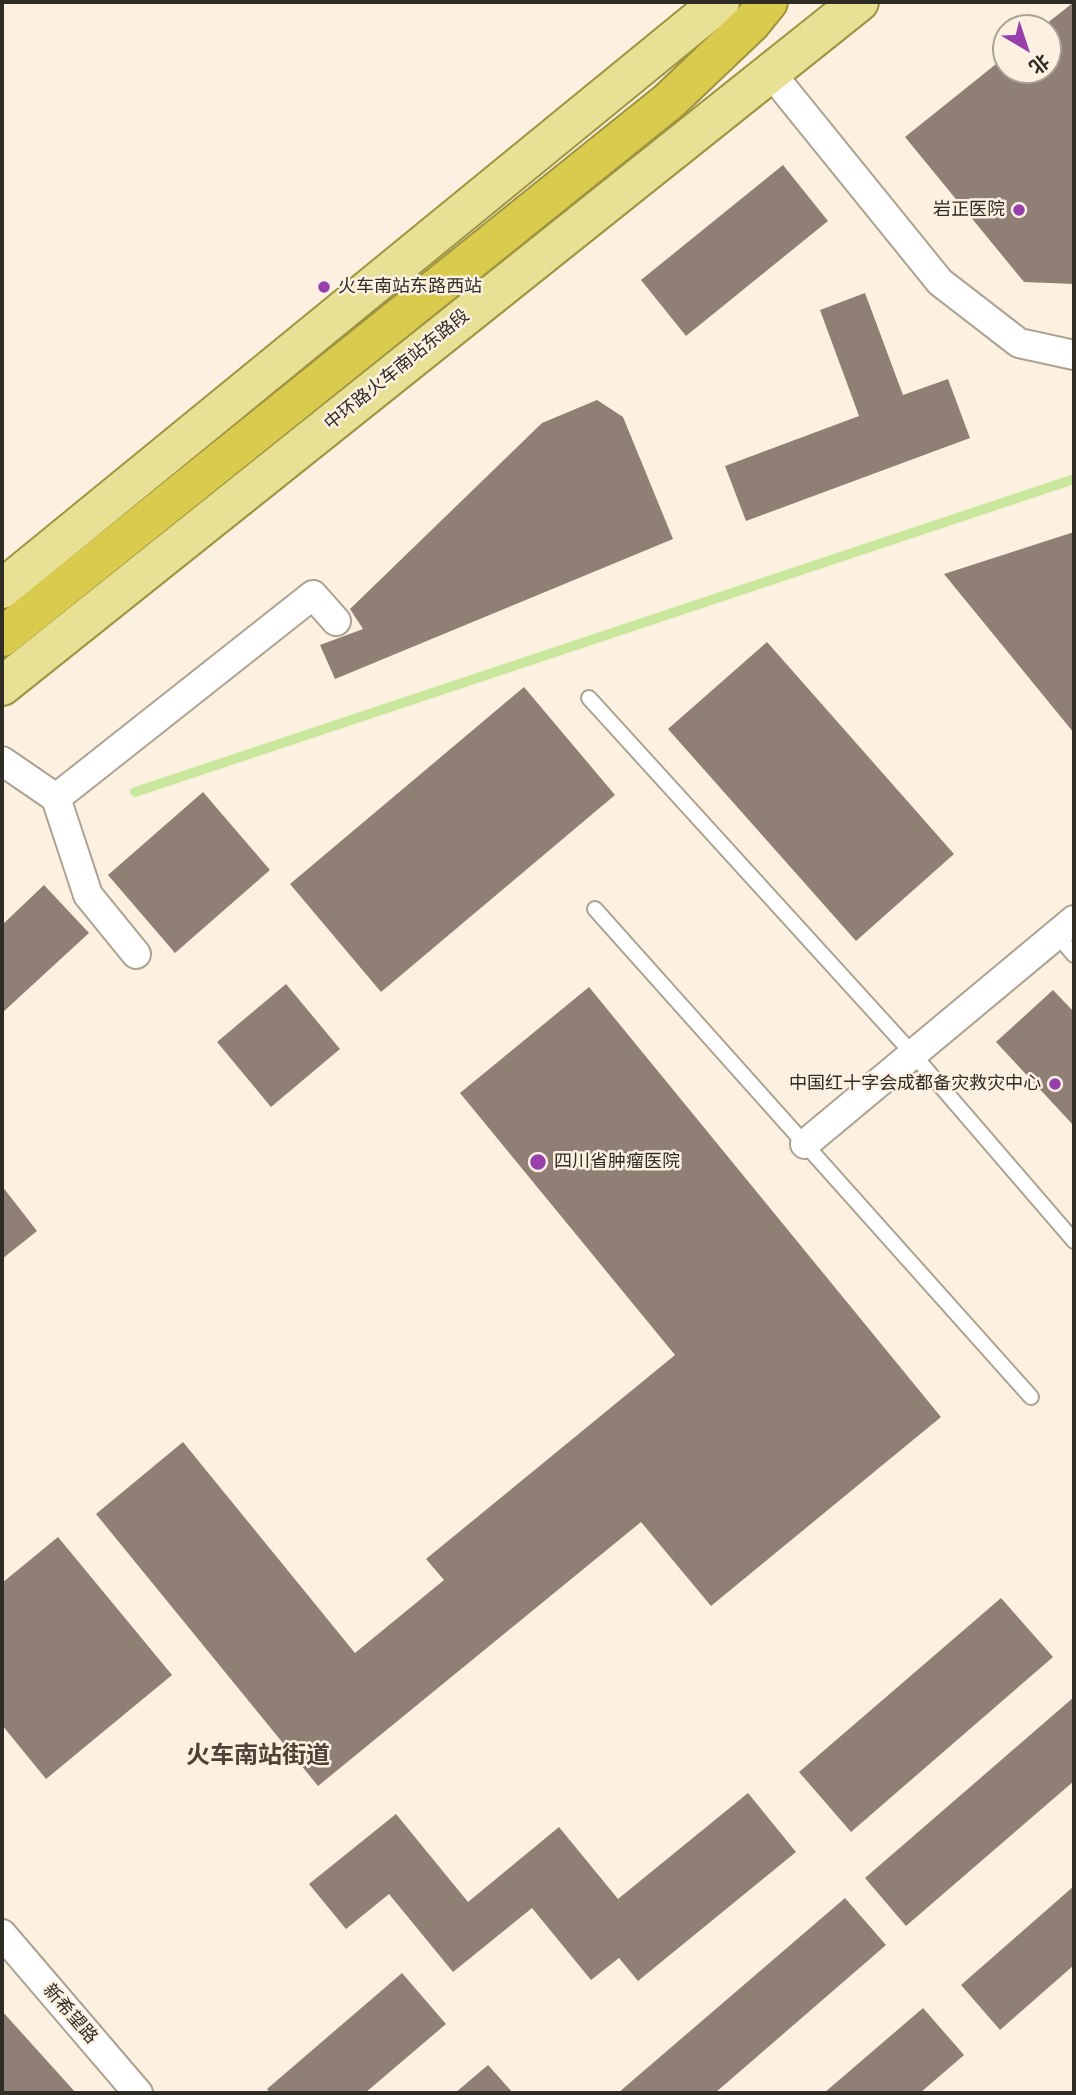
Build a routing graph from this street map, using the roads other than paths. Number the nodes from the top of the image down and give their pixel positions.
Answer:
1 (720, 2) edge
2 (768, 2) edge
3 (859, 2) edge
4 (770, 72) junction
5 (1074, 355) edge
6 (5, 582) edge
7 (336, 621) dead end
8 (2, 637) edge
9 (2, 686) edge
10 (589, 698) dead end
11 (2, 761) edge
12 (56, 798) junction
13 (595, 909) dead end
14 (1069, 937) edge
15 (136, 954) dead end
16 (913, 1055) junction
17 (806, 1144) junction
18 (1074, 1241) edge
19 (1031, 1397) dead end
20 (2, 1934) edge
21 (138, 2093) edge

1 - 6 main road
2 - 8 highway
3 - 4 main road, 中环路火车南站东路段
4 - 5 street
4 - 9 main road, 中环路火车南站东路段
7 - 12 street
10 - 16 lane
11 - 12 street
12 - 15 street
13 - 17 lane
14 - 16 street
16 - 17 street
16 - 18 lane
17 - 19 lane
20 - 21 street, 新希望路

